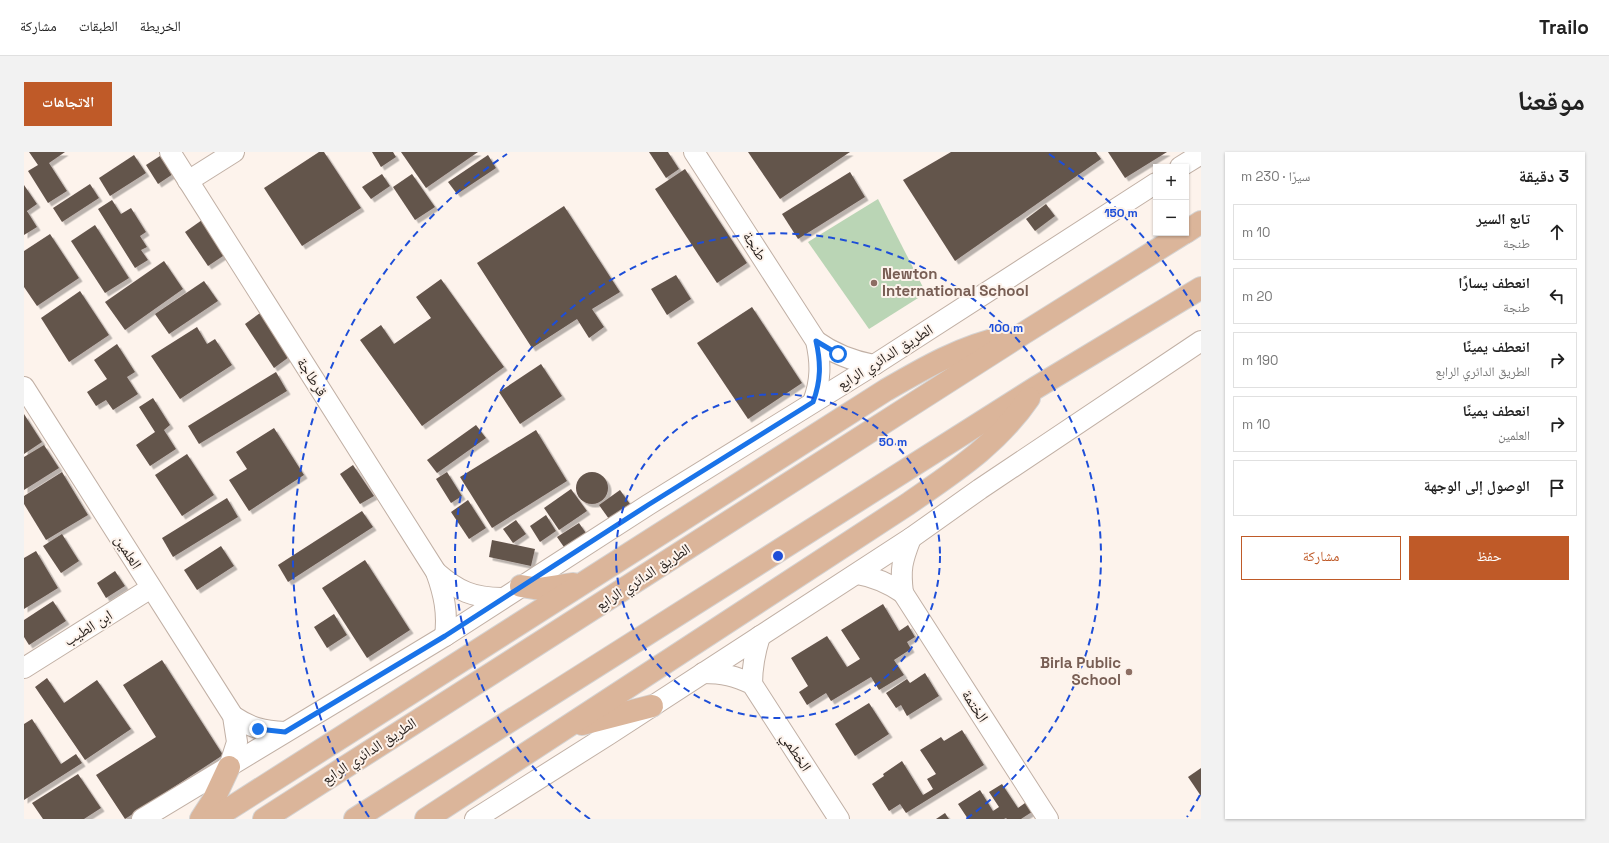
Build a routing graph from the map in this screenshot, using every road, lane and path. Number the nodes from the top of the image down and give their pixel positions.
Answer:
1 (170, 152) edge
2 (234, 152) edge
3 (694, 152) edge
4 (188, 181) junction
5 (1153, 185) edge
6 (1201, 222) edge
7 (1189, 230) edge
8 (1179, 236) edge
9 (1201, 288) edge
10 (1024, 333) junction
11 (816, 341) junction
12 (1201, 341) edge
13 (874, 365) junction
14 (24, 387) edge
15 (1037, 387) junction
16 (813, 402) junction
17 (911, 538) junction
18 (436, 572) junction
19 (857, 574) junction
20 (582, 583) junction
21 (520, 586) junction
22 (151, 588) junction
23 (903, 593) junction
24 (502, 598) junction
25 (445, 636) junction
26 (760, 636) junction
27 (24, 668) edge
28 (703, 673) junction
29 (752, 684) junction
30 (652, 706) junction
31 (233, 716) junction
32 (563, 729) junction
33 (285, 732) junction
34 (229, 766) junction
35 (142, 819) edge
36 (201, 819) edge
37 (213, 819) edge
38 (264, 819) edge
39 (355, 819) edge
40 (426, 819) edge
41 (475, 819) edge
42 (840, 819) edge
43 (1048, 819) edge

1 - 4 street, قرطاجة
2 - 4 street
3 - 11 street, طنجة
4 - 18 street, قرطاجة
5 - 13 street, الطريق الدائري الرابع
6 - 7 main road, الطريق الدائري الرابع
8 - 10 main road, الطريق الدائري الرابع
9 - 15 main road
10 - 20 main road
10 - 38 main road, الطريق الدائري الرابع
11 - 13 street, طنجة
11 - 16 street, طنجة
12 - 17 street
13 - 16 street, الطريق الدائري الرابع
14 - 22 street, العلمين
15 - 32 main road
15 - 39 main road
16 - 21 street, الطريق الدائري الرابع
17 - 19 street
17 - 23 street, الختمة
18 - 24 street, قرطاجة
18 - 25 street, قرطاجة
19 - 23 street, الختمة
19 - 26 street
20 - 21 main road
20 - 37 main road
21 - 24 street, الطريق الدائري الرابع
22 - 27 street, ابن الطيب
22 - 31 street, العلمين
23 - 43 street, الختمة
24 - 25 street, الطريق الدائري الرابع
25 - 33 street, الطريق الدائري الرابع
26 - 28 street
26 - 29 street
28 - 29 street
28 - 30 street
29 - 42 street, الخطمي
30 - 32 main road
30 - 41 street
31 - 33 street, العلمين
31 - 34 street, العلمين
32 - 40 main road
33 - 34 street, الطريق الدائري الرابع
34 - 35 street, الطريق الدائري الرابع
34 - 36 main road

